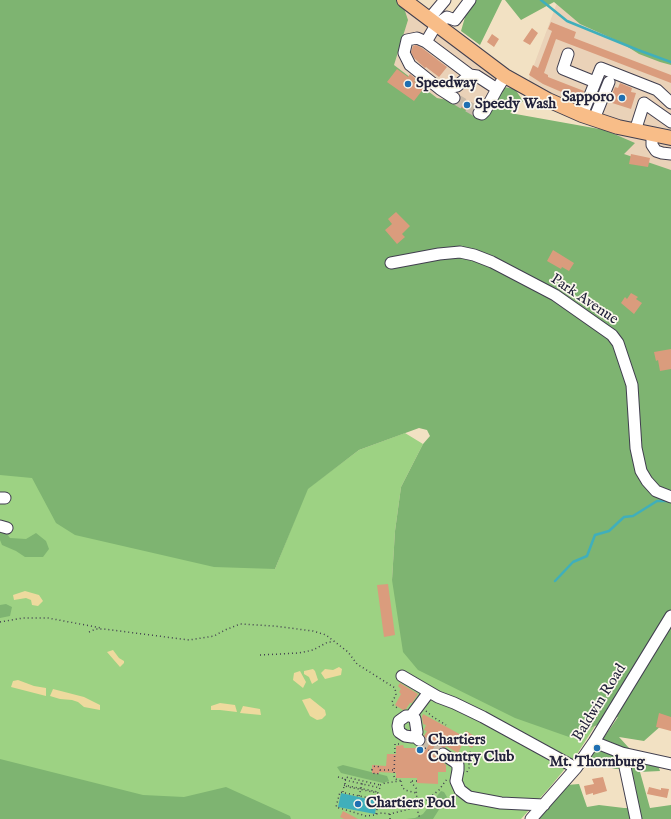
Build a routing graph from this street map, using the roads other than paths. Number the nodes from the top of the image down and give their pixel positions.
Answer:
1 (404, 0) edge
2 (445, 0) edge
3 (470, 0) edge
4 (437, 18) junction
5 (426, 42) junction
6 (568, 54) dead end
7 (470, 75) junction
8 (505, 76) junction
9 (595, 82) junction
10 (609, 82) dead end
11 (440, 89) junction
12 (497, 89) junction
13 (454, 98) tunnel mouth
14 (671, 103) edge
15 (480, 113) dead end
16 (588, 117) junction
17 (671, 122) edge
18 (635, 131) junction
19 (652, 134) junction
20 (671, 138) edge
21 (671, 154) edge
22 (391, 263) dead end
23 (671, 496) edge
24 (671, 616) edge
25 (402, 676) dead end
26 (429, 692) junction
27 (411, 716) junction
28 (594, 742) junction
29 (622, 753) junction
30 (446, 756) tunnel mouth
31 (671, 764) edge
32 (576, 768) junction
33 (544, 805) junction
34 (531, 819) edge
35 (636, 819) edge

1 - 4 main road
2 - 4 street
3 - 4 street
4 - 5 street
4 - 8 main road
5 - 7 street
5 - 11 street
6 - 9 street
7 - 11 street
7 - 12 street
8 - 12 street
8 - 16 main road
9 - 14 street
9 - 16 street
10 - 16 street
11 - 13 street
12 - 15 street
16 - 18 main road
17 - 18 street
18 - 19 main road
19 - 20 main road
19 - 21 street
22 - 23 street, Park Avenue
24 - 28 street, Baldwin Road
25 - 26 street
26 - 27 street
26 - 32 street
27 - 27 street
28 - 29 street
28 - 32 street, Baldwin Road
29 - 31 street
29 - 35 street
30 - 33 street
32 - 33 street, Baldwin Road
33 - 34 street, Baldwin Road

